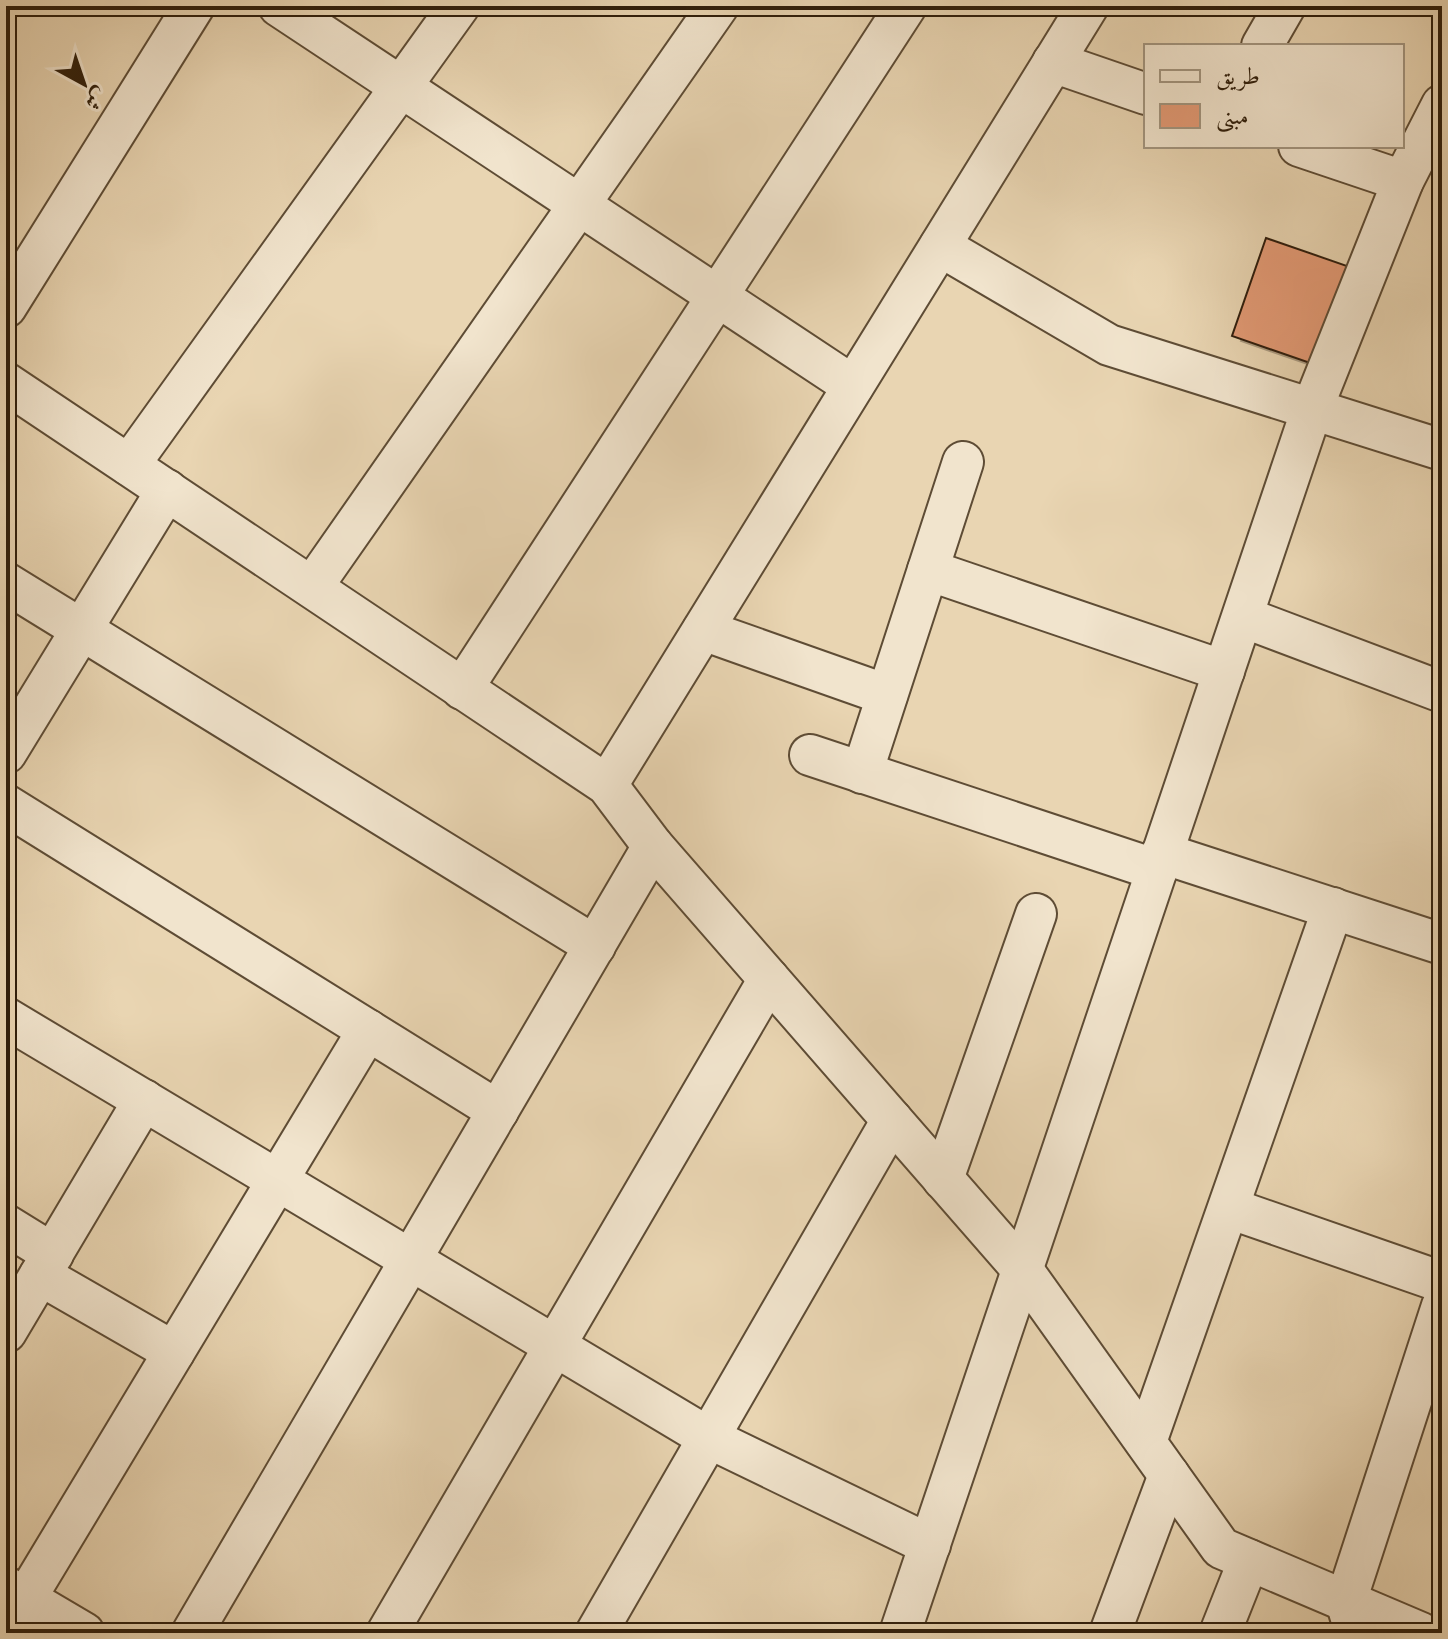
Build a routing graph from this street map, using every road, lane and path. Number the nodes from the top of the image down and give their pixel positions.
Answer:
1 (194, 6) edge
2 (279, 6) edge
3 (459, 6) edge
4 (718, 6) edge
5 (906, 6) edge
6 (1088, 6) edge
7 (1285, 6) edge
8 (1263, 44) edge
9 (1053, 62) junction
10 (401, 87) junction
11 (1144, 93) edge
12 (1442, 105) edge
13 (1305, 148) edge
14 (1403, 181) junction
15 (579, 205) junction
16 (940, 246) junction
17 (717, 296) junction
18 (6, 307) edge
19 (6, 383) edge
20 (853, 386) junction
21 (1312, 409) junction
22 (1442, 450) edge
23 (963, 462) dead end
24 (129, 465) junction
25 (167, 490) junction
26 (928, 570) junction
27 (6, 583) edge
28 (312, 587) junction
29 (1243, 617) junction
30 (82, 629) junction
31 (703, 630) junction
32 (1224, 671) junction
33 (462, 689) junction
34 (1442, 692) edge
35 (887, 695) junction
36 (6, 753) edge
37 (810, 755) dead end
38 (862, 773) junction
39 (607, 785) junction
40 (6, 805) edge
41 (653, 846) junction
42 (1159, 862) junction
43 (1333, 908) junction
44 (1036, 914) dead end
45 (1442, 944) edge
46 (595, 946) junction
47 (769, 979) junction
48 (6, 1018) edge
49 (368, 1030) junction
50 (144, 1100) junction
51 (498, 1111) junction
52 (892, 1120) junction
53 (943, 1179) junction
54 (278, 1180) junction
55 (1229, 1208) junction
56 (6, 1225) edge
57 (411, 1260) junction
58 (46, 1265) junction
59 (1022, 1269) junction
60 (1442, 1282) edge
61 (1442, 1306) edge
62 (6, 1332) edge
63 (555, 1346) junction
64 (174, 1352) junction
65 (1427, 1403) edge
66 (709, 1438) junction
67 (1146, 1442) junction
68 (1169, 1475) junction
69 (930, 1545) junction
70 (1249, 1560) junction
71 (13, 1614) edge
72 (1350, 1617) edge
73 (84, 1633) edge
74 (192, 1633) edge
75 (387, 1633) edge
76 (596, 1633) edge
77 (900, 1633) edge
78 (1110, 1633) edge
79 (1220, 1633) edge
80 (1421, 1633) edge

1 - 18 street
2 - 10 street
3 - 10 street
4 - 15 street
5 - 17 street
6 - 9 street
7 - 8 street
9 - 11 street
9 - 16 street
10 - 15 street
10 - 24 street
12 - 14 street
13 - 14 street
14 - 21 street
15 - 17 street
15 - 28 street
16 - 20 street
16 - 21 street
17 - 20 street
17 - 33 street
19 - 24 street
20 - 31 street
21 - 22 street
21 - 29 street
23 - 26 street
24 - 25 street
25 - 28 street
25 - 30 street
26 - 32 street
26 - 35 street
27 - 30 street
28 - 33 street
29 - 32 street
29 - 34 street
30 - 36 street
30 - 46 street
31 - 35 street
31 - 39 street
32 - 42 street
33 - 39 street
35 - 38 street
37 - 38 street
38 - 42 street
39 - 41 street
40 - 49 street
41 - 46 street
41 - 47 street
42 - 43 street
42 - 59 street
43 - 45 street
43 - 55 street
44 - 53 street
46 - 51 street
47 - 52 street
47 - 63 street
48 - 50 street
49 - 51 street
49 - 54 street
50 - 54 street
50 - 58 street
51 - 57 street
52 - 53 street
52 - 66 street
53 - 59 street
54 - 57 street
54 - 64 street
55 - 60 street
55 - 67 street
56 - 58 street
57 - 63 street
57 - 74 street
58 - 62 street
58 - 64 street
59 - 67 street
59 - 69 street
61 - 65 street
63 - 66 street
63 - 75 street
64 - 71 street
65 - 72 street
66 - 69 street
66 - 76 street
67 - 68 street
68 - 70 street
68 - 78 street
69 - 77 street
70 - 72 street
70 - 79 street
71 - 73 street
72 - 80 street

